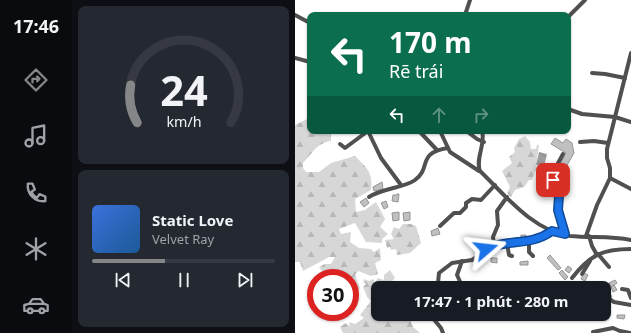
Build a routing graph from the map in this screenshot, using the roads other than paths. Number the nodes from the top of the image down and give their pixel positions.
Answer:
1 (470, 0) edge
2 (585, 0) edge
3 (466, 12) edge
4 (571, 14) edge
5 (295, 15) edge
6 (307, 21) edge
7 (631, 53) edge
8 (295, 58) edge
9 (307, 61) edge
10 (592, 73) dead end
11 (625, 78) junction
12 (571, 110) edge
13 (615, 117) junction
14 (631, 122) edge
15 (364, 134) edge
16 (369, 134) edge
17 (422, 134) edge
18 (441, 134) edge
19 (470, 134) edge
20 (483, 134) edge
21 (484, 142) junction
22 (580, 142) dead end
23 (608, 143) junction
24 (340, 144) dead end
25 (448, 148) junction
26 (437, 150) junction
27 (563, 154) dead end
28 (479, 171) junction
29 (610, 178) junction
30 (402, 185) junction
31 (495, 185) junction
32 (631, 189) edge
33 (369, 197) dead end
34 (507, 197) junction
35 (440, 226) dead end
36 (552, 231) junction
37 (565, 234) junction
38 (588, 236) junction
39 (631, 240) edge
40 (529, 242) junction
41 (507, 243) junction
42 (494, 246) junction
43 (631, 249) edge
44 (598, 254) junction
45 (512, 256) dead end
46 (533, 256) dead end
47 (591, 259) junction
48 (462, 261) junction
49 (609, 267) dead end
50 (583, 274) dead end
51 (572, 278) dead end
52 (438, 281) edge
53 (460, 281) edge
54 (622, 289) dead end
55 (631, 298) edge
56 (611, 300) edge
57 (631, 305) edge
58 (435, 321) edge
59 (593, 332) dead end
60 (443, 333) edge
61 (630, 333) edge

1 - 3 street
2 - 4 street
5 - 6 street
7 - 11 street
8 - 9 street
10 - 11 street
11 - 13 street
12 - 13 street
13 - 14 street
13 - 23 street
15 - 24 street
16 - 30 street
17 - 26 street
18 - 25 street
19 - 21 street
20 - 21 street
21 - 28 street
22 - 23 street
23 - 29 street
25 - 26 street
25 - 28 street
26 - 30 street
27 - 37 street
28 - 31 street
29 - 32 street
29 - 38 street
30 - 33 street
31 - 34 street
31 - 35 street
34 - 36 street
34 - 42 street
36 - 37 street
36 - 40 street
37 - 38 street
38 - 39 street
38 - 44 street
40 - 41 street
40 - 46 street
41 - 42 street
41 - 45 street
42 - 48 street
43 - 44 street
44 - 47 street
44 - 49 street
47 - 50 street
47 - 51 street
48 - 52 street
48 - 53 street
54 - 55 street
56 - 57 street
58 - 60 street
59 - 61 street

